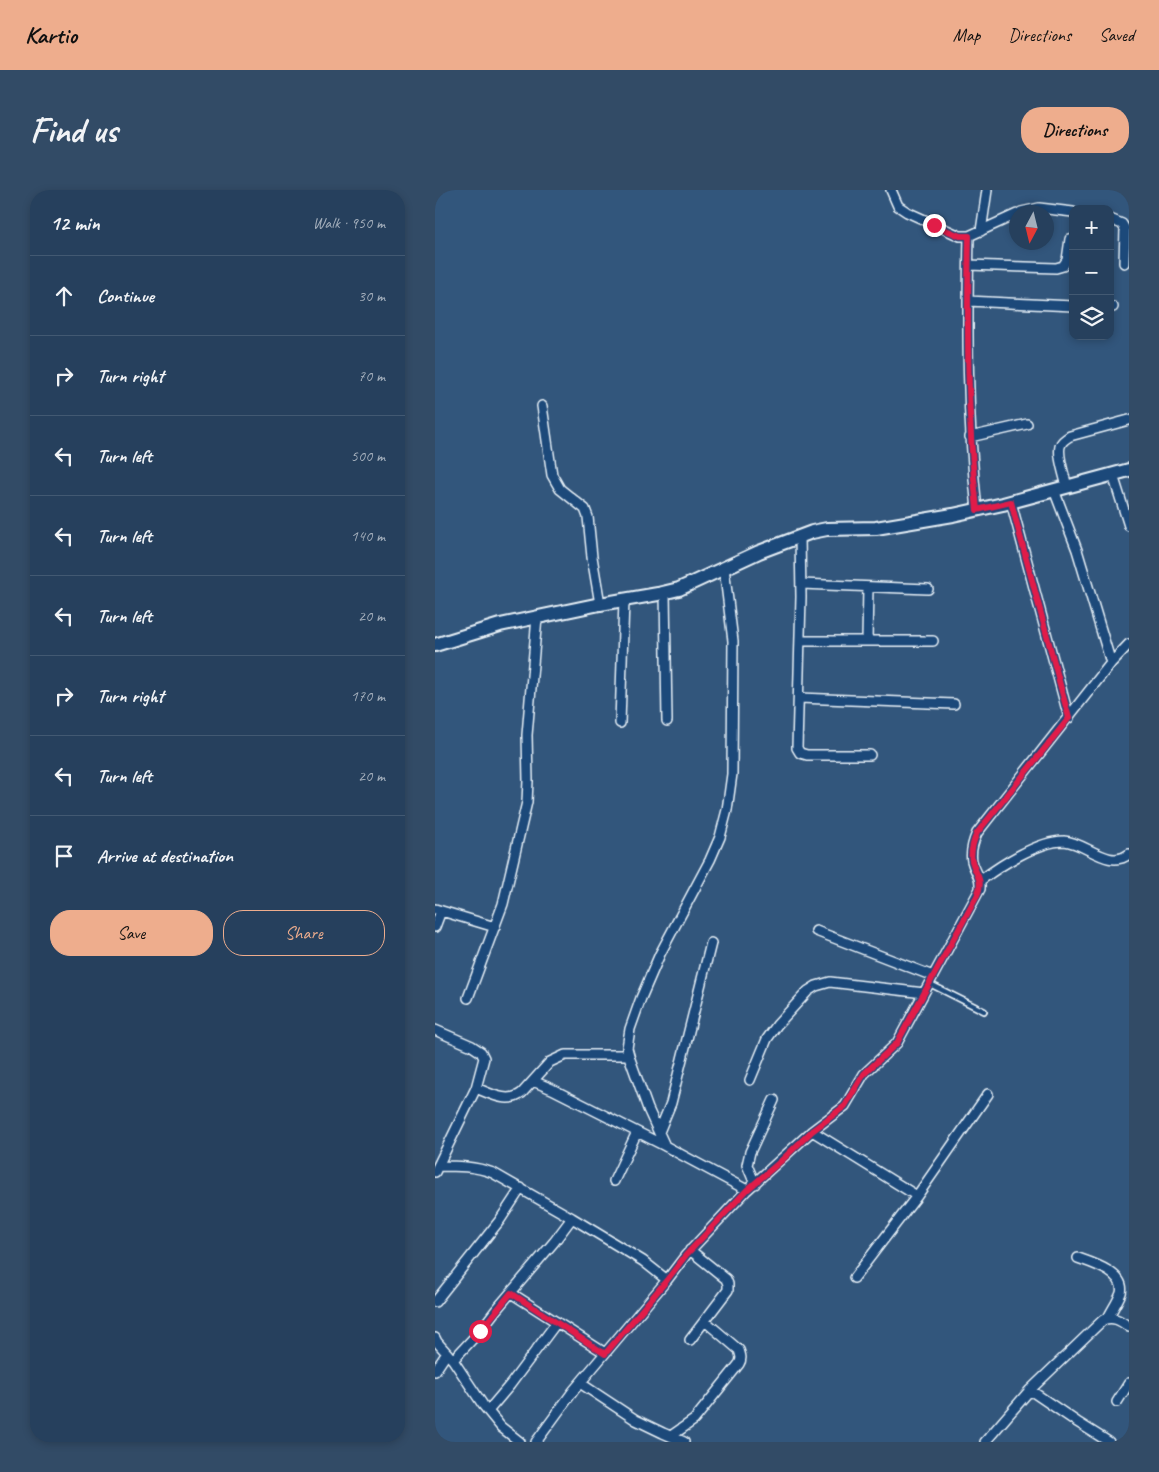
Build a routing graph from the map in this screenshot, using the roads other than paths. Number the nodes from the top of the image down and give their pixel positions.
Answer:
1 (891, 190) edge
2 (987, 190) edge
3 (1054, 210) edge
4 (1069, 212) edge
5 (1009, 218) edge
6 (1114, 221) edge
7 (981, 231) junction
8 (969, 236) junction
9 (1069, 245) edge
10 (1124, 263) dead end
11 (969, 265) junction
12 (968, 301) junction
13 (1069, 306) edge
14 (542, 406) dead end
15 (1129, 420) edge
16 (1027, 424) dead end
17 (970, 436) junction
18 (1129, 470) edge
19 (1113, 475) junction
20 (1061, 489) junction
21 (1011, 502) junction
22 (977, 510) junction
23 (1129, 526) edge
24 (800, 536) junction
25 (723, 568) junction
26 (801, 584) junction
27 (868, 587) junction
28 (928, 589) dead end
29 (665, 592) junction
30 (624, 600) junction
31 (600, 604) junction
32 (537, 616) junction
33 (801, 641) junction
34 (867, 641) junction
35 (933, 641) dead end
36 (1129, 644) edge
37 (435, 646) edge
38 (1111, 663) junction
39 (799, 698) junction
40 (954, 704) dead end
41 (1069, 718) junction
42 (667, 721) dead end
43 (620, 723) dead end
44 (870, 754) dead end
45 (1129, 854) edge
46 (981, 880) junction
47 (438, 910) edge
48 (435, 927) edge
49 (495, 927) junction
50 (816, 930) dead end
51 (711, 943) dead end
52 (931, 980) junction
53 (924, 993) junction
54 (468, 998) dead end
55 (985, 1011) dead end
56 (435, 1030) edge
57 (629, 1055) junction
58 (533, 1080) junction
59 (750, 1080) dead end
60 (476, 1088) junction
61 (988, 1094) dead end
62 (774, 1100) dead end
63 (812, 1131) junction
64 (637, 1132) junction
65 (659, 1132) junction
66 (665, 1146) junction
67 (437, 1169) edge
68 (613, 1181) dead end
69 (751, 1187) junction
70 (521, 1188) junction
71 (917, 1196) junction
72 (571, 1218) junction
73 (691, 1250) junction
74 (1078, 1258) dead end
75 (854, 1278) dead end
76 (667, 1280) junction
77 (511, 1293) junction
78 (435, 1302) edge
79 (1108, 1318) junction
80 (705, 1321) junction
81 (557, 1322) junction
82 (1129, 1327) edge
83 (435, 1338) edge
84 (690, 1340) dead end
85 (605, 1354) junction
86 (450, 1356) junction
87 (435, 1372) edge
88 (580, 1383) junction
89 (1129, 1383) edge
90 (1030, 1390) junction
91 (1117, 1402) dead end
92 (488, 1411) junction
93 (671, 1436) junction
94 (520, 1442) edge
95 (537, 1442) edge
96 (684, 1442) edge
97 (985, 1442) edge
98 (1109, 1442) edge

1 - 8 street
2 - 7 street
3 - 4 street
5 - 7 street
6 - 10 street
7 - 8 street
8 - 11 street
9 - 11 street
11 - 12 street
12 - 13 street
12 - 17 street
14 - 31 street
15 - 20 street
16 - 17 street
17 - 22 street
18 - 19 street
19 - 20 street
19 - 23 street
20 - 21 street
20 - 38 street
21 - 22 street
21 - 41 street
22 - 24 street
24 - 25 street
24 - 26 street
25 - 29 street
25 - 57 street
26 - 27 street
26 - 33 street
27 - 28 street
27 - 34 street
29 - 30 street
29 - 42 street
30 - 31 street
30 - 43 street
31 - 32 street
32 - 37 street
32 - 49 street
33 - 34 street
33 - 39 street
34 - 35 street
36 - 38 street
38 - 41 street
39 - 40 street
39 - 44 street
41 - 46 street
45 - 46 street
46 - 52 street
47 - 48 street
47 - 49 street
49 - 54 street
50 - 52 street
51 - 65 street
52 - 53 street
52 - 55 lane
53 - 59 street
53 - 63 street
56 - 60 street
57 - 58 street
57 - 65 street
58 - 60 street
58 - 64 street
60 - 67 street
61 - 71 street
62 - 69 street
63 - 69 street
63 - 71 street
64 - 66 street
64 - 68 street
65 - 66 street
66 - 69 street
67 - 70 street
69 - 73 street
70 - 72 street
70 - 78 street
71 - 75 street
72 - 76 street
72 - 77 street
73 - 76 street
73 - 80 street
74 - 79 street
76 - 85 street
77 - 81 street
77 - 86 street
79 - 82 street
79 - 90 street
80 - 84 street
80 - 93 street
81 - 85 street
81 - 92 street
83 - 86 street
85 - 88 street
86 - 87 street
86 - 92 street
88 - 93 street
88 - 95 street
89 - 91 street
90 - 97 street
90 - 98 street
92 - 94 street
93 - 96 street

